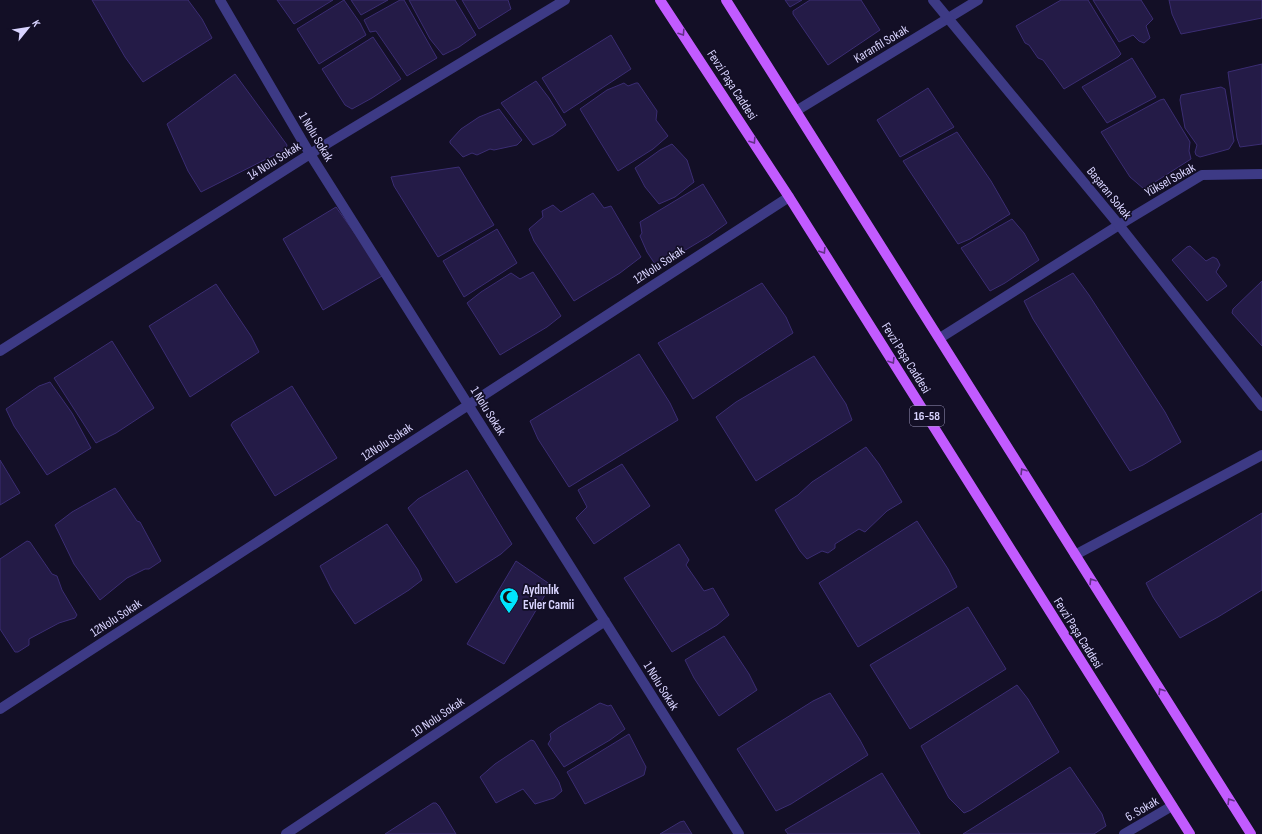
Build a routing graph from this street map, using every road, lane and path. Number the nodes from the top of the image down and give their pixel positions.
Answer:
1 (220, 0) edge
2 (565, 0) edge
3 (660, 0) edge
4 (726, 0) edge
5 (933, 0) edge
6 (978, 0) edge
7 (948, 18) junction
8 (796, 111) junction
9 (310, 154) junction
10 (1262, 174) edge
11 (789, 196) junction
12 (1119, 225) junction
13 (940, 338) junction
14 (0, 351) edge
15 (469, 405) junction
16 (1262, 406) edge
17 (1262, 455) edge
18 (1075, 555) junction
19 (605, 621) junction
20 (0, 709) edge
21 (1172, 806) junction
22 (286, 834) edge
23 (739, 834) edge
24 (1124, 834) edge
25 (1190, 834) edge
26 (1251, 834) edge

1 - 9 street, 1 Nolu Sokak
2 - 9 street, 14 Nolu Sokak
3 -> 11 main road, Fevzi Paşa Caddesi / 16-58
4 - 8 main road
5 - 7 street, Başaran Sokak
6 - 7 street, Karanfil Sokak
7 - 8 street, Karanfil Sokak
7 - 12 street, Başaran Sokak
8 - 13 main road
9 - 14 street, 14 Nolu Sokak
9 - 15 street, 1 Nolu Sokak
10 - 12 street, Yüksel Sokak
11 - 15 street, 12Nolu Sokak
11 -> 21 main road, Fevzi Paşa Caddesi / 16-58
12 - 13 street, Yüksel Sokak
12 - 16 street, Başaran Sokak
18 -> 13 main road
15 - 19 street, 1 Nolu Sokak
15 - 20 street, 12Nolu Sokak
17 - 18 street
26 -> 18 main road
19 - 22 street, 10 Nolu Sokak
19 - 23 street, 1 Nolu Sokak
21 - 24 street, 6. Sokak
21 - 25 main road, Fevzi Paşa Caddesi / 16-58

